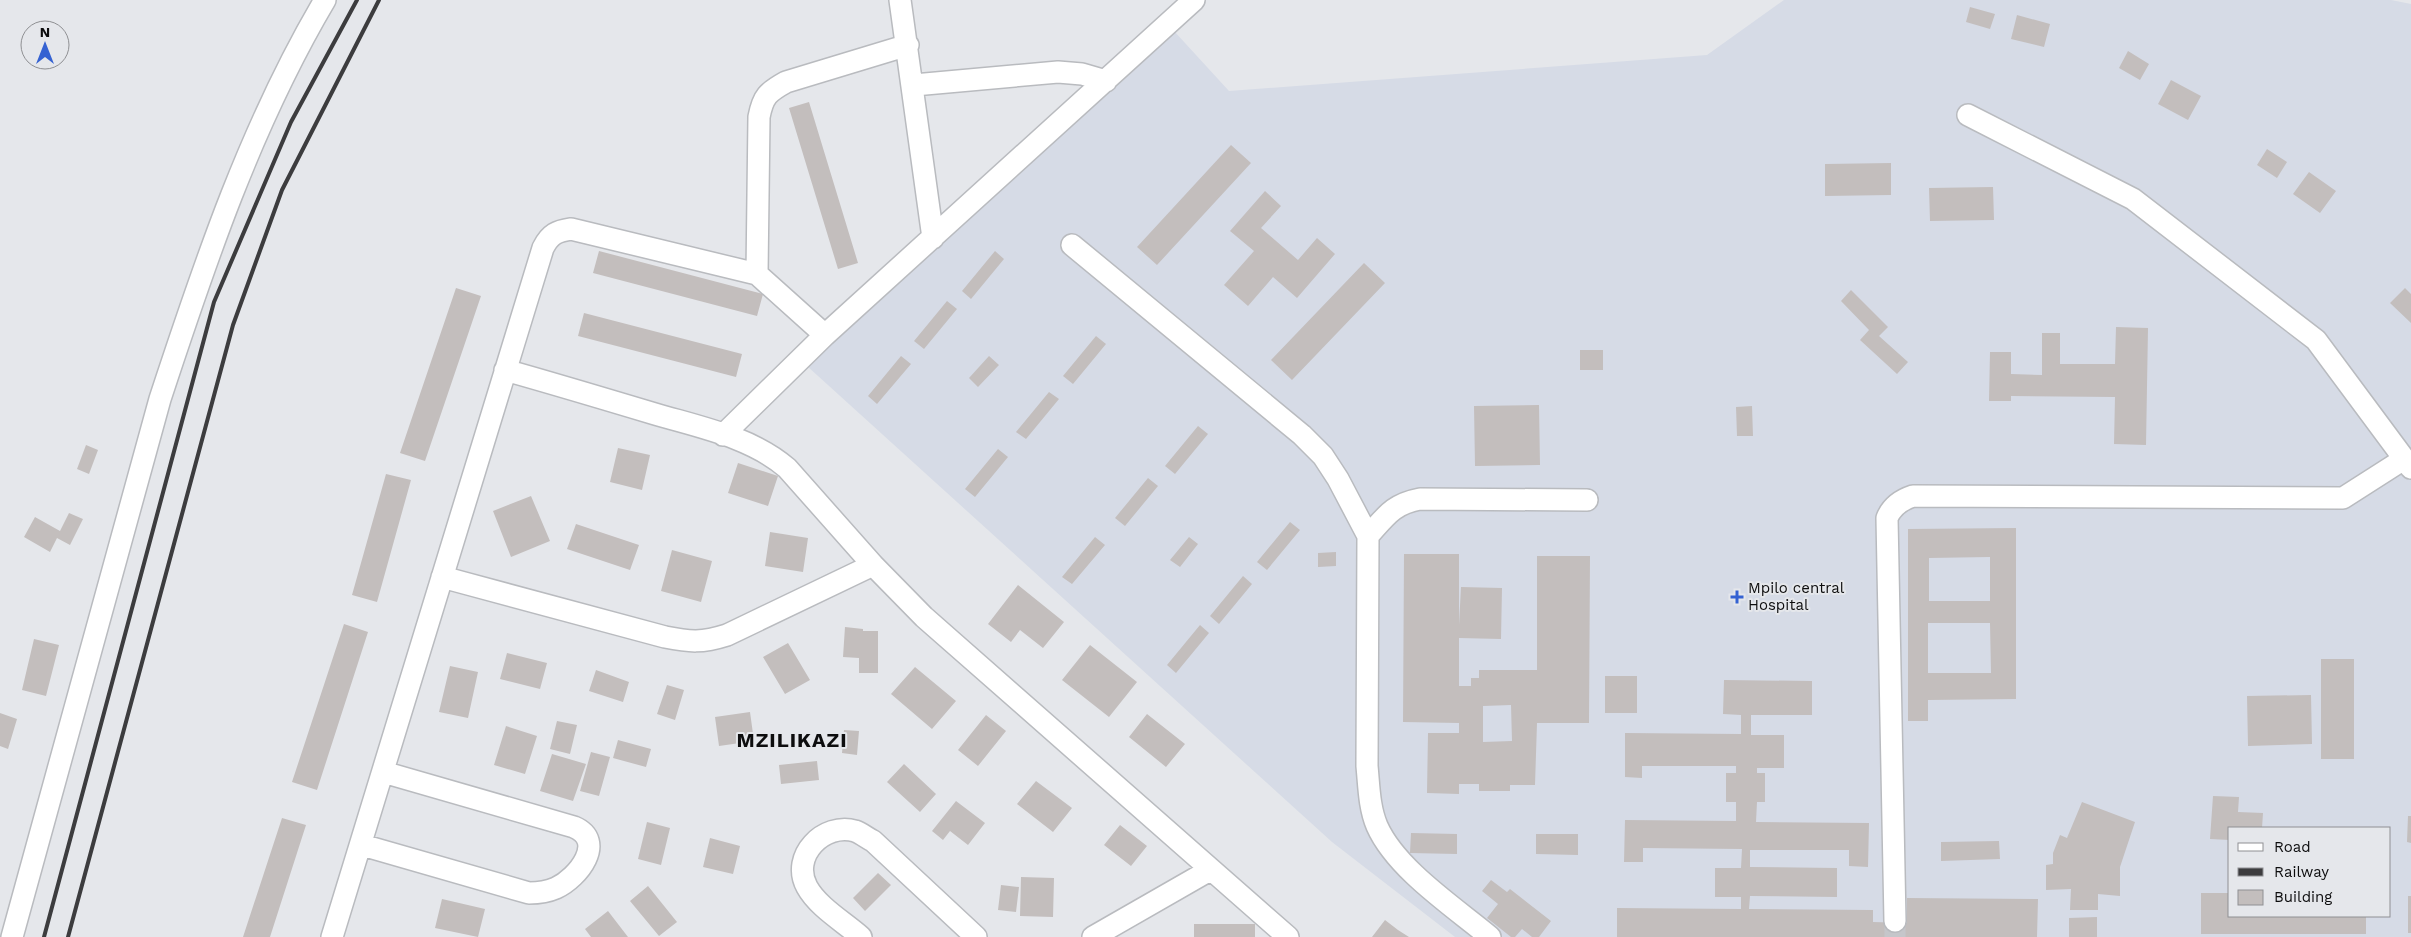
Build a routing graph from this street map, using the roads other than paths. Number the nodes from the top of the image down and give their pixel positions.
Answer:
1 (326, 0) edge
2 (900, 0) edge
3 (1194, 0) edge
4 (908, 45) junction
5 (1106, 81) junction
6 (914, 85) junction
7 (1968, 115) dead end
8 (934, 238) junction
9 (1072, 245) dead end
10 (757, 274) junction
11 (825, 335) junction
12 (505, 370) junction
13 (723, 435) junction
14 (2407, 463) edge
15 (1587, 500) dead end
16 (1368, 536) junction
17 (873, 566) junction
18 (442, 577) junction
19 (383, 772) junction
20 (362, 845) junction
21 (1210, 870) junction
22 (1895, 921) tunnel mouth
23 (9, 930) edge
24 (332, 937) edge
25 (861, 937) edge
26 (976, 937) edge
27 (1093, 937) edge
28 (1288, 937) edge
29 (1490, 937) edge

1 - 23 street
2 - 4 street
3 - 5 street
4 - 6 street
4 - 10 street
5 - 6 street
5 - 8 street
6 - 8 street
7 - 14 street
8 - 11 street
9 - 16 street
10 - 11 street
10 - 12 street
11 - 13 street
12 - 13 street
12 - 18 street
13 - 17 street
14 - 22 street
15 - 16 street
16 - 29 street
17 - 18 street
17 - 21 street
18 - 19 street
19 - 20 street
19 - 20 street
20 - 24 street
21 - 27 street
21 - 28 street
25 - 26 street

